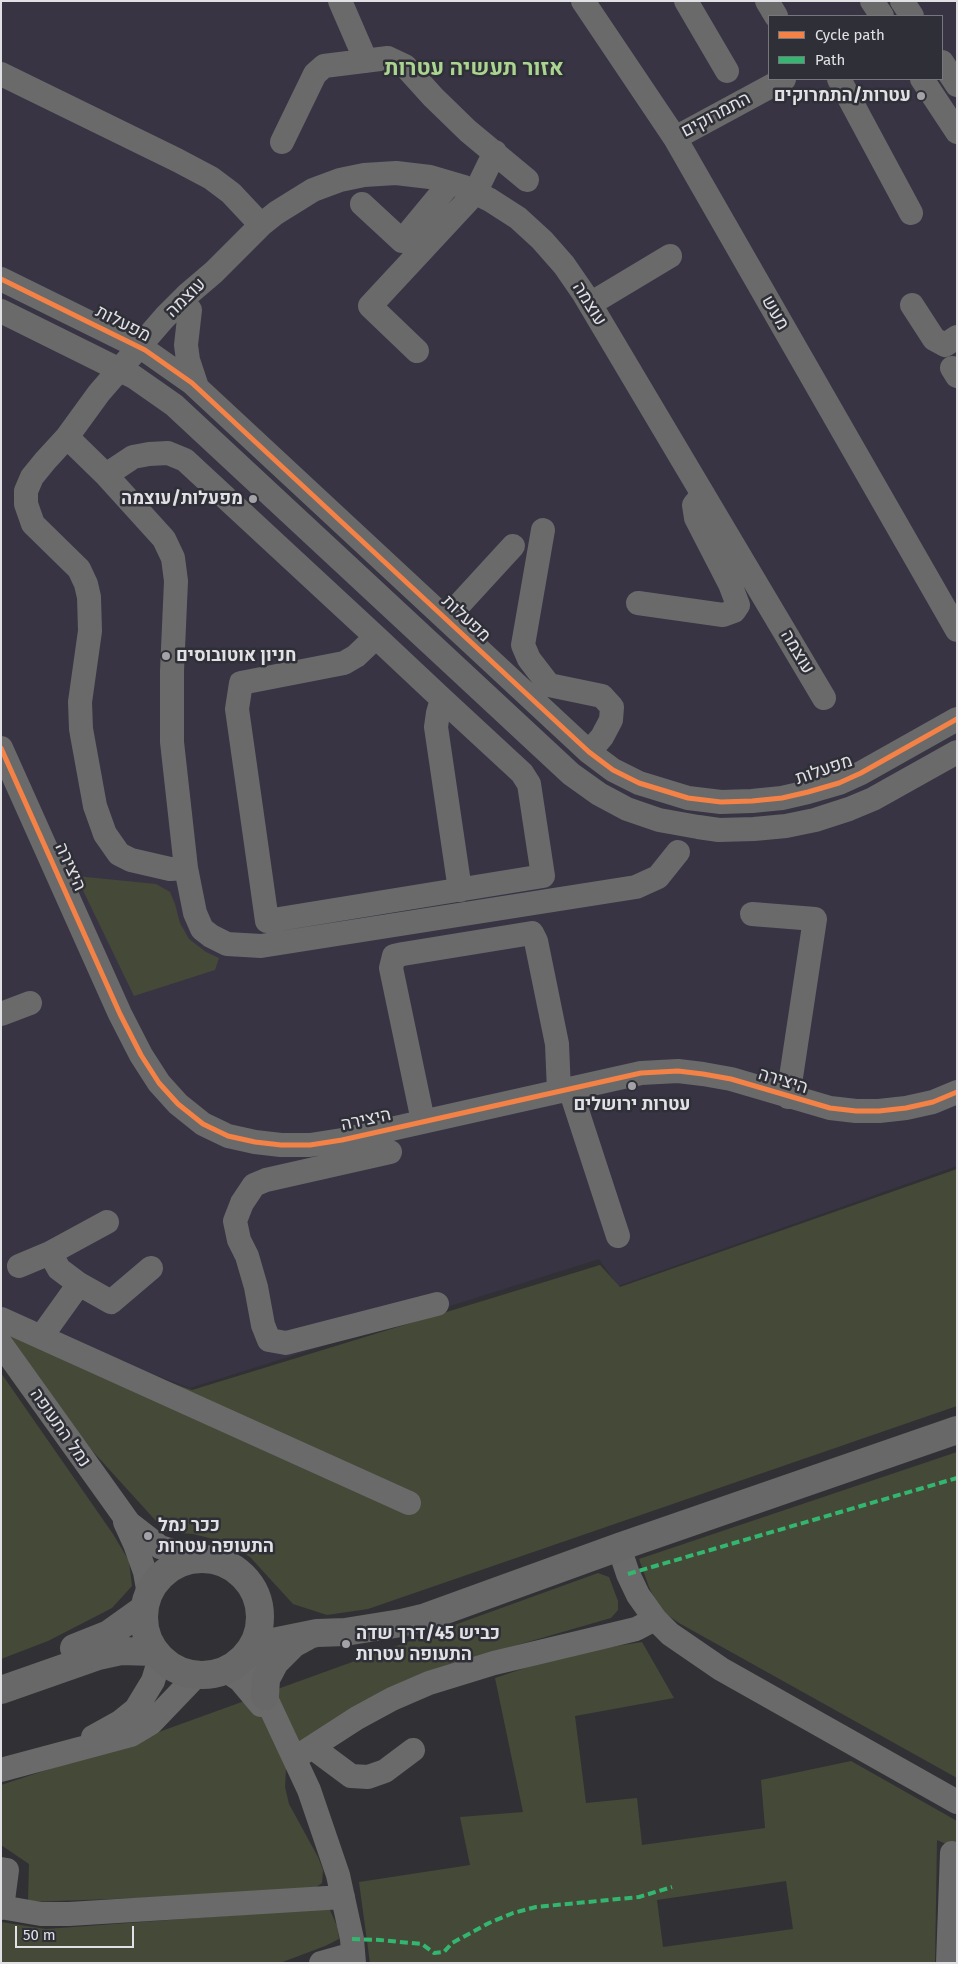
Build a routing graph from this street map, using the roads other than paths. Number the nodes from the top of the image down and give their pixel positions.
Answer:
1 (340, 1) edge
2 (584, 1) edge
3 (686, 1) edge
4 (767, 1) edge
5 (872, 1) edge
6 (775, 15) edge
7 (881, 15) edge
8 (366, 61) junction
9 (943, 64) edge
10 (727, 71) dead end
11 (1, 74) edge
12 (782, 80) edge
13 (840, 80) edge
14 (923, 80) edge
15 (957, 85) edge
16 (957, 132) edge
17 (674, 138) junction
18 (282, 142) dead end
19 (495, 152) junction
20 (527, 180) dead end
21 (450, 183) junction
22 (475, 192) junction
23 (362, 204) dead end
24 (912, 213) dead end
25 (261, 224) junction
26 (670, 256) dead end
27 (214, 272) junction
28 (1, 279) edge
29 (590, 304) junction
30 (912, 305) dead end
31 (190, 310) junction
32 (1, 311) edge
33 (957, 337) edge
34 (417, 351) dead end
35 (146, 352) junction
36 (127, 374) junction
37 (197, 387) junction
38 (67, 437) junction
39 (106, 475) junction
40 (703, 494) junction
41 (543, 530) dead end
42 (513, 546) dead end
43 (638, 603) dead end
44 (446, 619) junction
45 (957, 630) edge
46 (376, 638) junction
47 (824, 698) dead end
48 (442, 699) junction
49 (954, 718) edge
50 (1, 748) edge
51 (589, 752) junction
52 (957, 752) edge
53 (678, 852) dead end
54 (186, 868) junction
55 (460, 890) junction
56 (752, 914) dead end
57 (30, 1003) dead end
58 (1, 1014) edge
59 (564, 1090) junction
60 (957, 1092) edge
61 (788, 1097) junction
62 (422, 1122) junction
63 (281, 1146) junction
64 (390, 1152) dead end
65 (282, 1176) junction
66 (106, 1222) dead end
67 (618, 1236) dead end
68 (50, 1253) junction
69 (19, 1266) dead end
70 (151, 1268) dead end
71 (79, 1284) junction
72 (437, 1304) dead end
73 (1, 1318) edge
74 (41, 1336) junction
75 (1, 1344) edge
76 (957, 1430) edge
77 (409, 1503) dead end
78 (119, 1512) junction
79 (619, 1547) junction
80 (198, 1560) junction
81 (146, 1601) junction
82 (260, 1609) junction
83 (655, 1620) junction
84 (317, 1633) junction
85 (251, 1648) junction
86 (158, 1655) junction
87 (225, 1670) junction
88 (197, 1675) junction
89 (1, 1676) edge
90 (1, 1690) edge
91 (265, 1696) junction
92 (279, 1728) junction
93 (413, 1750) dead end
94 (303, 1753) junction
95 (44, 1758) junction
96 (1, 1770) edge
97 (957, 1802) edge
98 (957, 1856) edge
99 (1, 1869) edge
100 (343, 1897) junction
101 (2, 1908) edge
102 (354, 1958) edge
103 (321, 1963) edge
104 (948, 1963) edge

1 - 8 street
2 - 17 street, מעש
3 - 10 street
4 - 6 street
5 - 7 street
8 - 18 street
8 - 19 street
9 - 15 street
11 - 25 street
12 - 17 street, התמרוקים
13 - 24 street
14 - 16 street
17 - 45 street, מעש
19 - 20 street
19 - 22 street
21 - 22 street, עוצמה
21 - 23 street
21 - 25 street, עוצמה
22 - 29 street, עוצמה
22 - 34 street
25 - 27 street, עוצמה
26 - 29 street
27 - 31 street, עוצמה
27 - 35 street, עוצמה
28 - 35 street, מפעלות
29 - 40 street, עוצמה
30 - 33 street
31 - 35 street, עוצמה
31 - 37 street
32 - 36 street
35 - 36 street, עוצמה
35 - 37 street, מפעלות
36 - 38 street, עוצמה
36 - 52 street
37 - 44 street, מפעלות
38 - 39 street
38 - 54 street, עוצמה
39 - 46 street
39 - 54 street
40 - 43 street
40 - 47 street, עוצמה
41 - 51 street
42 - 44 street
44 - 51 street, מפעלות
46 - 48 street
46 - 55 street
48 - 55 street
48 - 55 street
49 - 51 street, מפעלות
50 - 63 street, היצירה
53 - 54 street
56 - 61 street
57 - 58 street
59 - 61 street, היצירה
59 - 62 street, היצירה
59 - 62 street
59 - 67 street
60 - 61 street, היצירה
62 - 63 street, היצירה
63 - 65 street
64 - 65 street
65 - 72 street
66 - 68 street
68 - 69 street
68 - 71 street
70 - 71 street
71 - 74 street
73 - 74 street
74 - 77 street
75 - 78 street, נמל התעופה
76 - 79 highway
78 - 80 street, נמל התעופה
78 - 81 street, נמל התעופה
79 - 83 street
79 - 84 highway
80 - 81 highway
80 - 82 highway
81 - 86 highway
81 - 89 highway
82 - 84 highway
82 - 85 highway
83 - 94 street
83 - 97 street
84 - 85 highway
84 - 91 highway
85 - 87 highway
85 - 91 street
86 - 88 highway
86 - 90 highway
86 - 95 street
87 - 88 highway
87 - 92 street
88 - 95 street
91 - 92 street
92 - 94 street
93 - 94 street
94 - 100 street
95 - 96 street
98 - 104 street
99 - 101 street
100 - 101 street
100 - 102 street
102 - 103 street

